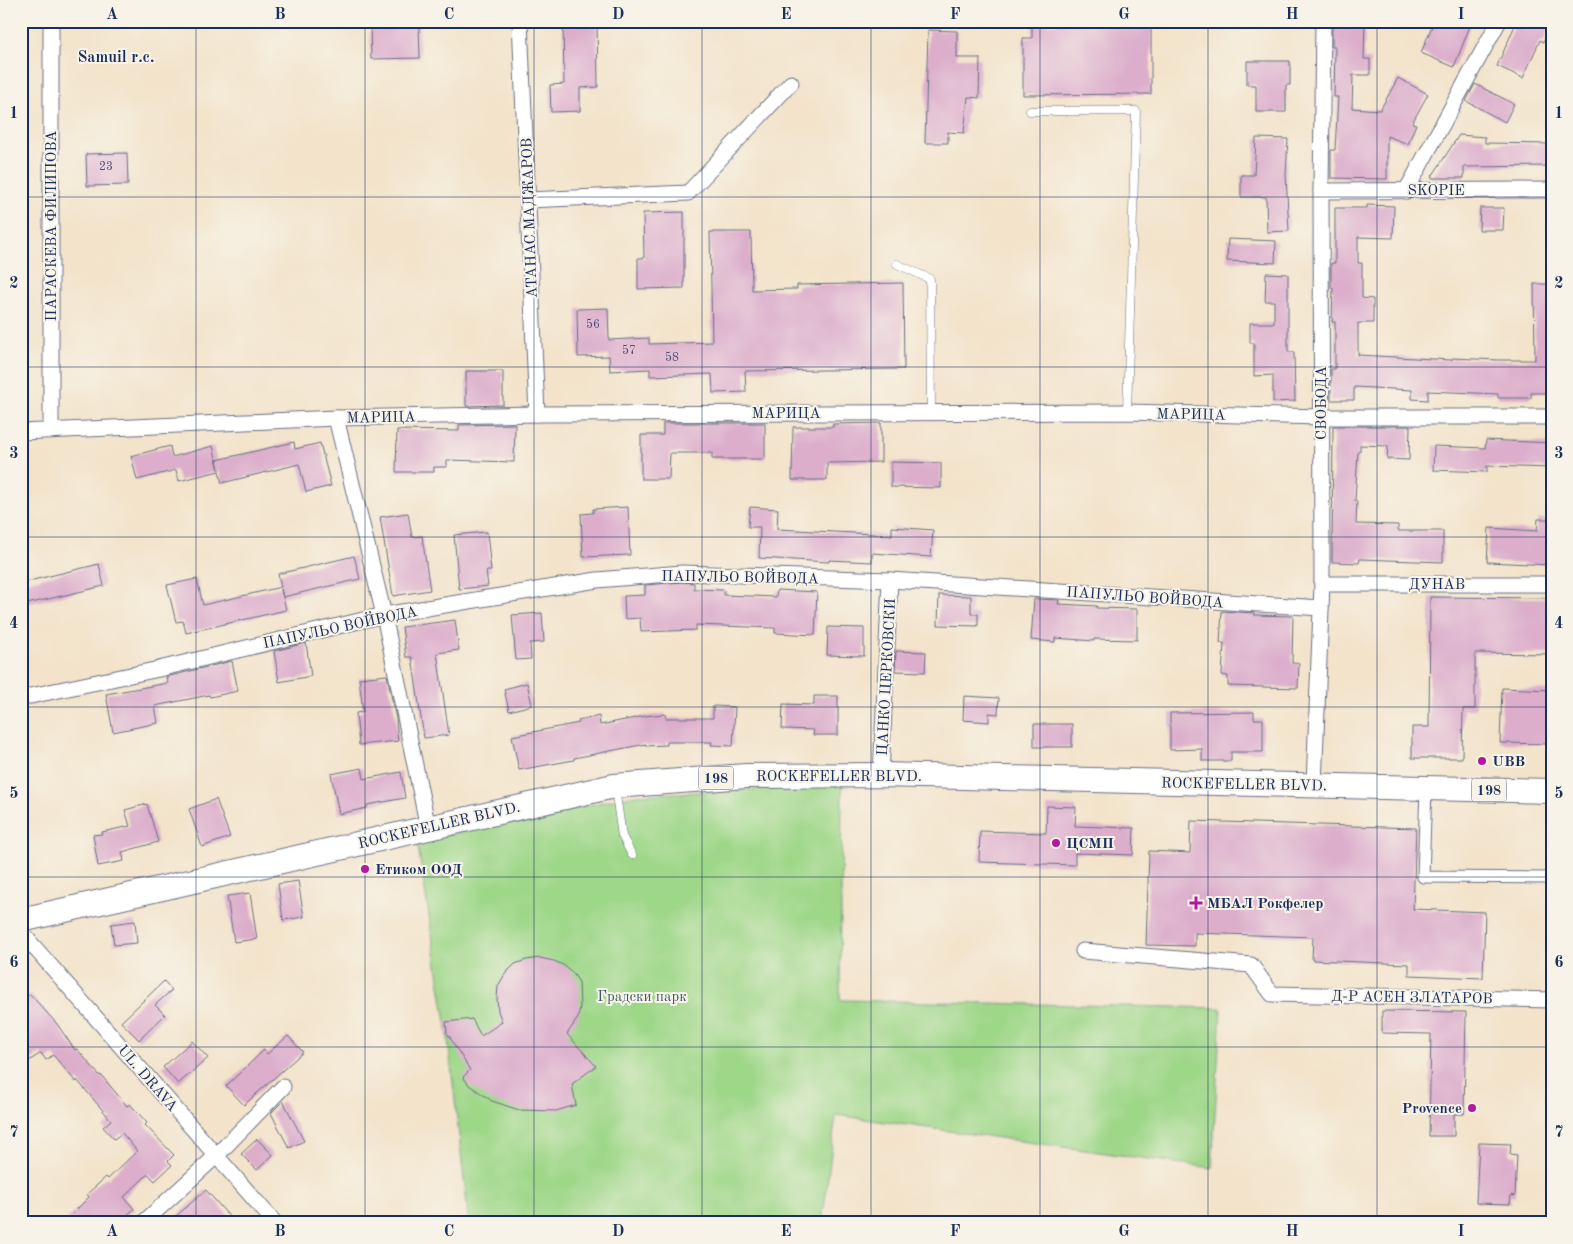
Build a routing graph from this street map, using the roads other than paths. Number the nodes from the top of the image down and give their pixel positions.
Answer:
1 (51, 21) edge
2 (520, 21) edge
3 (1323, 21) edge
4 (1500, 21) edge
5 (791, 83) dead end
6 (1030, 111) dead end
7 (1552, 190) edge
8 (1320, 191) junction
9 (1406, 191) junction
10 (528, 200) junction
11 (897, 264) dead end
12 (931, 412) junction
13 (1127, 412) junction
14 (537, 414) junction
15 (336, 418) junction
16 (1321, 418) junction
17 (1552, 418) edge
18 (52, 431) junction
19 (21, 432) edge
20 (890, 580) junction
21 (1322, 584) junction
22 (1552, 584) edge
23 (1321, 608) junction
24 (384, 615) junction
25 (21, 698) edge
26 (881, 775) junction
27 (1314, 785) junction
28 (614, 786) junction
29 (1426, 788) junction
30 (1552, 791) edge
31 (428, 828) junction
32 (632, 855) dead end
33 (1552, 878) edge
34 (21, 920) edge
35 (21, 932) edge
36 (1083, 951) dead end
37 (1552, 1000) edge
38 (283, 1087) dead end
39 (216, 1156) junction
40 (143, 1223) edge
41 (275, 1223) edge

1 - 18 street, ПАРАСКЕВА ФИЛИПОВА
2 - 10 street, АТАНАС МАДЖАРОВ
3 - 8 street, СВОБОДА
4 - 9 street
5 - 10 street
6 - 13 lane
7 - 9 street, SKOPIE
8 - 9 street, SKOPIE
8 - 16 street, СВОБОДА
10 - 14 street, АТАНАС МАДЖАРОВ
11 - 12 lane
12 - 13 street, МАРИЦА
12 - 14 street, МАРИЦА
13 - 16 street, МАРИЦА
14 - 15 street, МАРИЦА
15 - 18 street, МАРИЦА
15 - 24 street
16 - 17 street, МАРИЦА
16 - 21 street, СВОБОДА
18 - 19 street, МАРИЦА
20 - 23 street, ПАПУЛЬО ВОЙВОДА
20 - 24 street, ПАПУЛЬО ВОЙВОДА
20 - 26 street, ЦАНКО ЦЕРКОВСКИ
21 - 22 street, ДУНАВ
21 - 23 street, СВОБОДА
23 - 27 street, СВОБОДА
24 - 25 street, ПАПУЛЬО ВОЙВОДА
24 - 31 street
26 - 27 main road, ROCKEFELLER BLVD. / 198
26 - 28 main road, ROCKEFELLER BLVD. / 198
27 - 29 main road, ROCKEFELLER BLVD. / 198
28 - 31 main road, ROCKEFELLER BLVD. / 198
28 - 32 lane
29 - 30 main road, ROCKEFELLER BLVD. / 198
29 - 33 street
31 - 34 main road, ROCKEFELLER BLVD. / 198
35 - 39 street, UL. DRAVA
36 - 37 street, Д-Р АСЕН ЗЛАТАРОВ
38 - 39 street
39 - 40 street
39 - 41 street, UL. DRAVA

